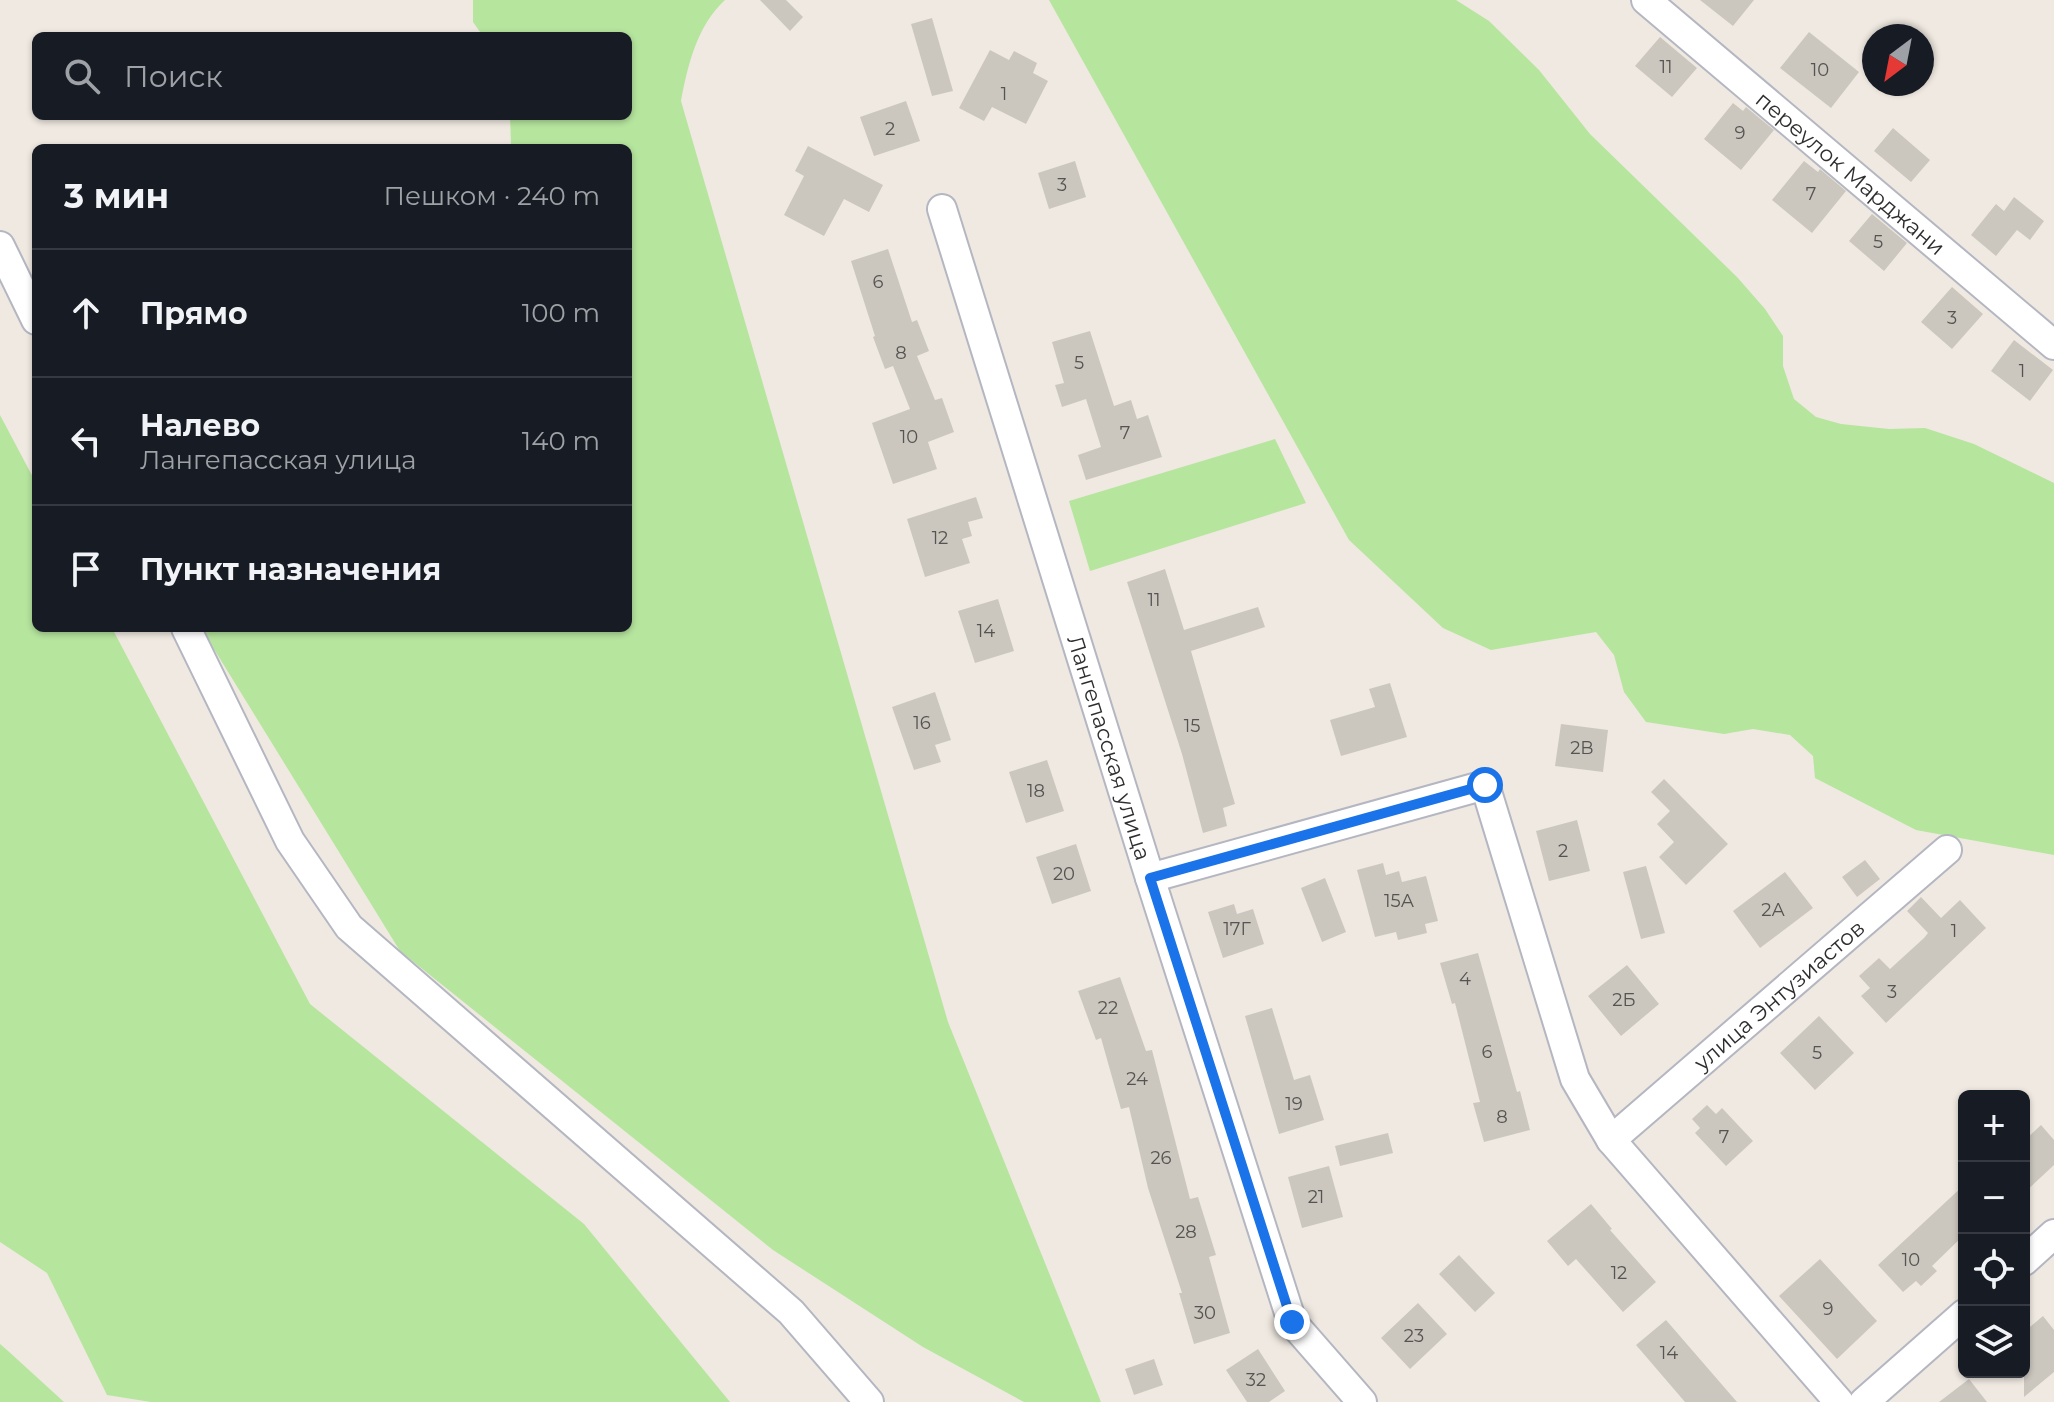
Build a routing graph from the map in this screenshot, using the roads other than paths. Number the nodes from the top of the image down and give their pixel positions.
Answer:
1 (1646, 0) edge
2 (942, 209) dead end
3 (0, 246) edge
4 (32, 312) edge
5 (2054, 345) edge
6 (188, 632) edge
7 (1947, 850) dead end
8 (1150, 878) junction
9 (1611, 1140) junction
10 (2054, 1234) edge
11 (2030, 1256) edge
12 (1958, 1319) edge
13 (869, 1402) edge
14 (1362, 1402) edge
15 (1839, 1402) edge
16 (1864, 1402) edge

1 - 5 street, переулок Марджани
2 - 8 street, Лангепасская улица
3 - 4 street
6 - 13 street
7 - 9 street, улица Энтузиастов
8 - 9 street
8 - 14 street, Лангепасская улица
9 - 15 street
10 - 11 street
12 - 16 street

